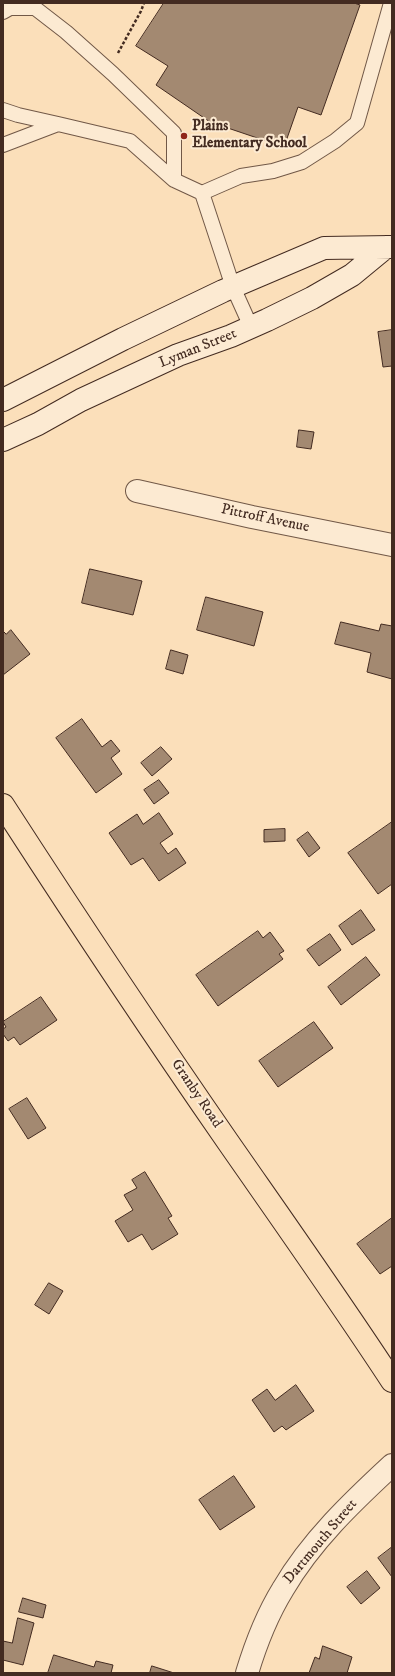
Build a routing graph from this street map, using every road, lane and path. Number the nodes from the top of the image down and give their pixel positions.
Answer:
1 (144, 3) edge
2 (391, 3) edge
3 (3, 12) edge
4 (117, 55) dead end
5 (3, 110) edge
6 (58, 124) junction
7 (3, 145) edge
8 (174, 180) junction
9 (202, 193) junction
10 (389, 247) edge
11 (233, 287) junction
12 (251, 327) junction
13 (3, 400) edge
14 (3, 440) edge
15 (138, 491) dead end
16 (392, 545) edge
17 (3, 805) edge
18 (392, 1381) edge
19 (392, 1465) edge
20 (247, 1673) edge

1 - 4 path
2 - 9 lane
3 - 8 lane
5 - 6 lane
6 - 7 lane
6 - 8 lane
8 - 9 lane
9 - 11 lane
10 - 11 main road, Lyman Street
10 - 12 main road, Lyman Street
11 - 12 lane
11 - 13 main road, Lyman Street
12 - 14 main road, Lyman Street
15 - 16 main road, Pittroff Avenue
17 - 18 main road, Granby Road
19 - 20 main road, Dartmouth Street

